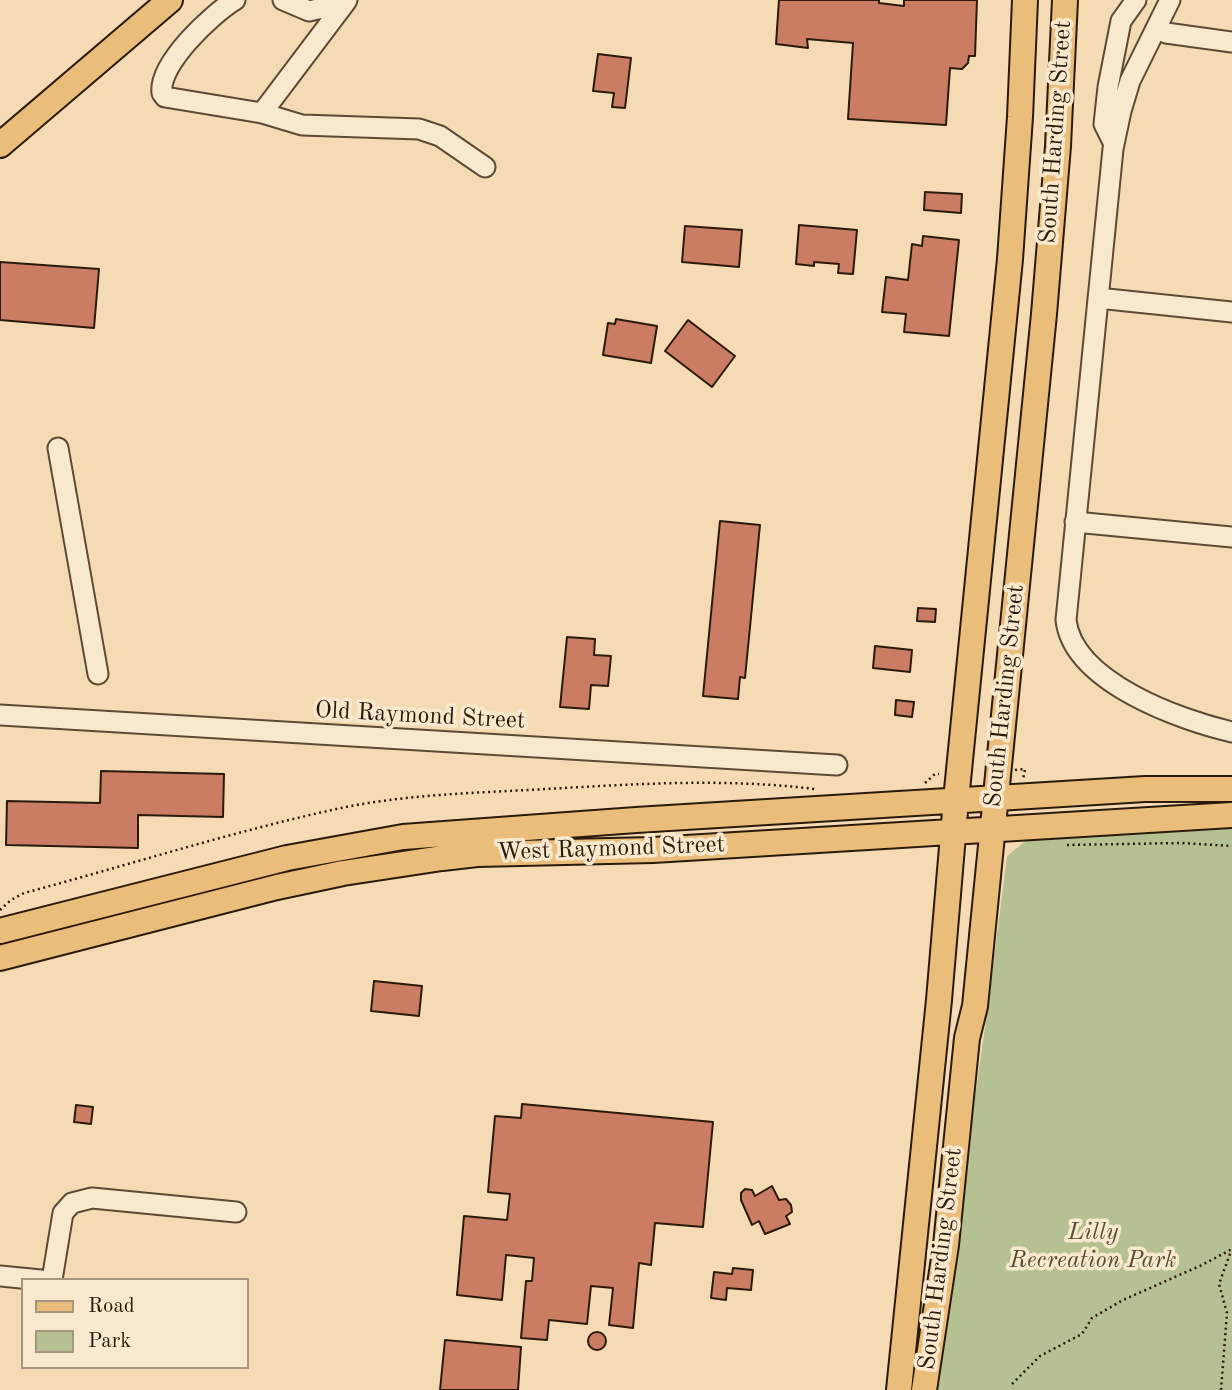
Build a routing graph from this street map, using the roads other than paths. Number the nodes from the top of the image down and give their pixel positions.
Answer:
1 (170, 0) edge
2 (235, 0) edge
3 (283, 0) edge
4 (1025, 0) edge
5 (1065, 0) edge
6 (1136, 0) edge
7 (1170, 0) edge
8 (346, 1) edge
9 (1157, 26) junction
10 (1232, 42) edge
11 (262, 113) junction
12 (1018, 144) junction
13 (1114, 144) junction
14 (0, 145) edge
15 (1058, 146) junction
16 (485, 167) dead end
17 (1098, 298) junction
18 (1232, 312) edge
19 (999, 366) junction
20 (1038, 369) junction
21 (58, 448) dead end
22 (1075, 522) junction
23 (1232, 537) edge
24 (98, 674) dead end
25 (0, 715) edge
26 (1232, 732) edge
27 (837, 765) dead end
28 (1232, 789) edge
29 (995, 798) junction
30 (956, 800) junction
31 (1232, 816) edge
32 (992, 829) junction
33 (953, 831) junction
34 (0, 931) edge
35 (0, 958) edge
36 (928, 1106) junction
37 (960, 1113) junction
38 (236, 1212) dead end
39 (0, 1276) edge
40 (21, 1278) edge
41 (52, 1278) edge
42 (899, 1390) edge
43 (924, 1390) edge

1 - 14 main road
2 - 11 street
3 - 8 street
4 - 12 main road, South Harding Street
5 - 15 main road, South Harding Street
6 - 13 street
7 - 9 street
8 - 11 street
9 - 10 street
9 - 13 street
11 - 16 street
12 - 15 main road
12 - 19 main road, South Harding Street
13 - 17 street
15 - 20 main road, South Harding Street
17 - 18 street
17 - 22 street
19 - 20 main road
19 - 30 main road, South Harding Street
20 - 29 main road, South Harding Street
21 - 24 street
22 - 23 street
22 - 26 street
25 - 27 street, Old Raymond Street
28 - 29 main road, West Raymond Street
29 - 30 main road, West Raymond Street
29 - 32 main road, South Harding Street
30 - 33 main road, South Harding Street
30 - 34 main road, West Raymond Street
31 - 32 main road, West Raymond Street
32 - 33 main road, West Raymond Street
32 - 37 main road, South Harding Street
33 - 35 main road, West Raymond Street
33 - 36 main road, South Harding Street
36 - 37 main road
36 - 42 main road, South Harding Street
37 - 43 main road, South Harding Street
38 - 41 street
39 - 40 street

